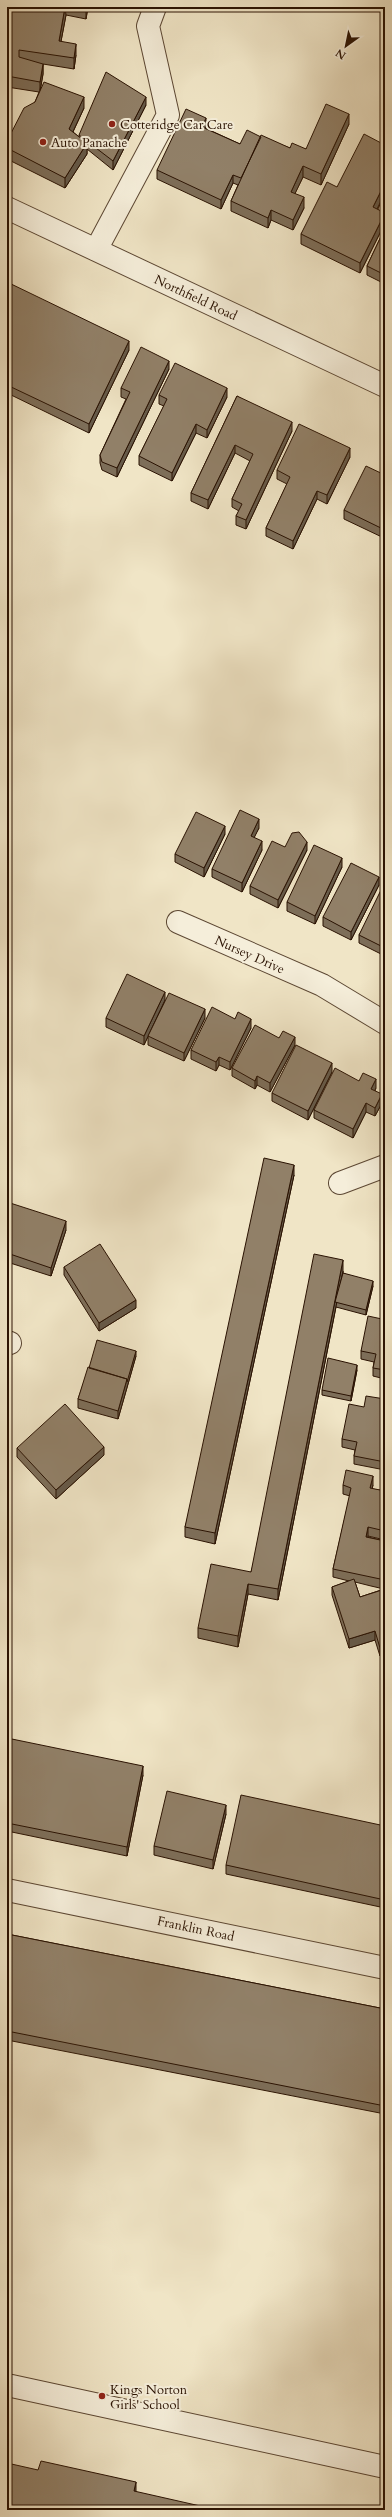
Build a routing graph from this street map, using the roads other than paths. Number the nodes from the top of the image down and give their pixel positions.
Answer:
1 (154, 7) edge
2 (7, 208) edge
3 (96, 250) junction
4 (385, 386) edge
5 (178, 922) dead end
6 (385, 1023) edge
7 (385, 1166) edge
8 (340, 1183) dead end
9 (7, 1890) edge
10 (385, 1968) edge
11 (7, 2385) edge
12 (385, 2467) edge

1 - 3 street
2 - 3 street, Northfield Road
3 - 4 street, Northfield Road
5 - 6 street, Nursey Drive
7 - 8 street
9 - 10 street, Franklin Road
11 - 12 street

